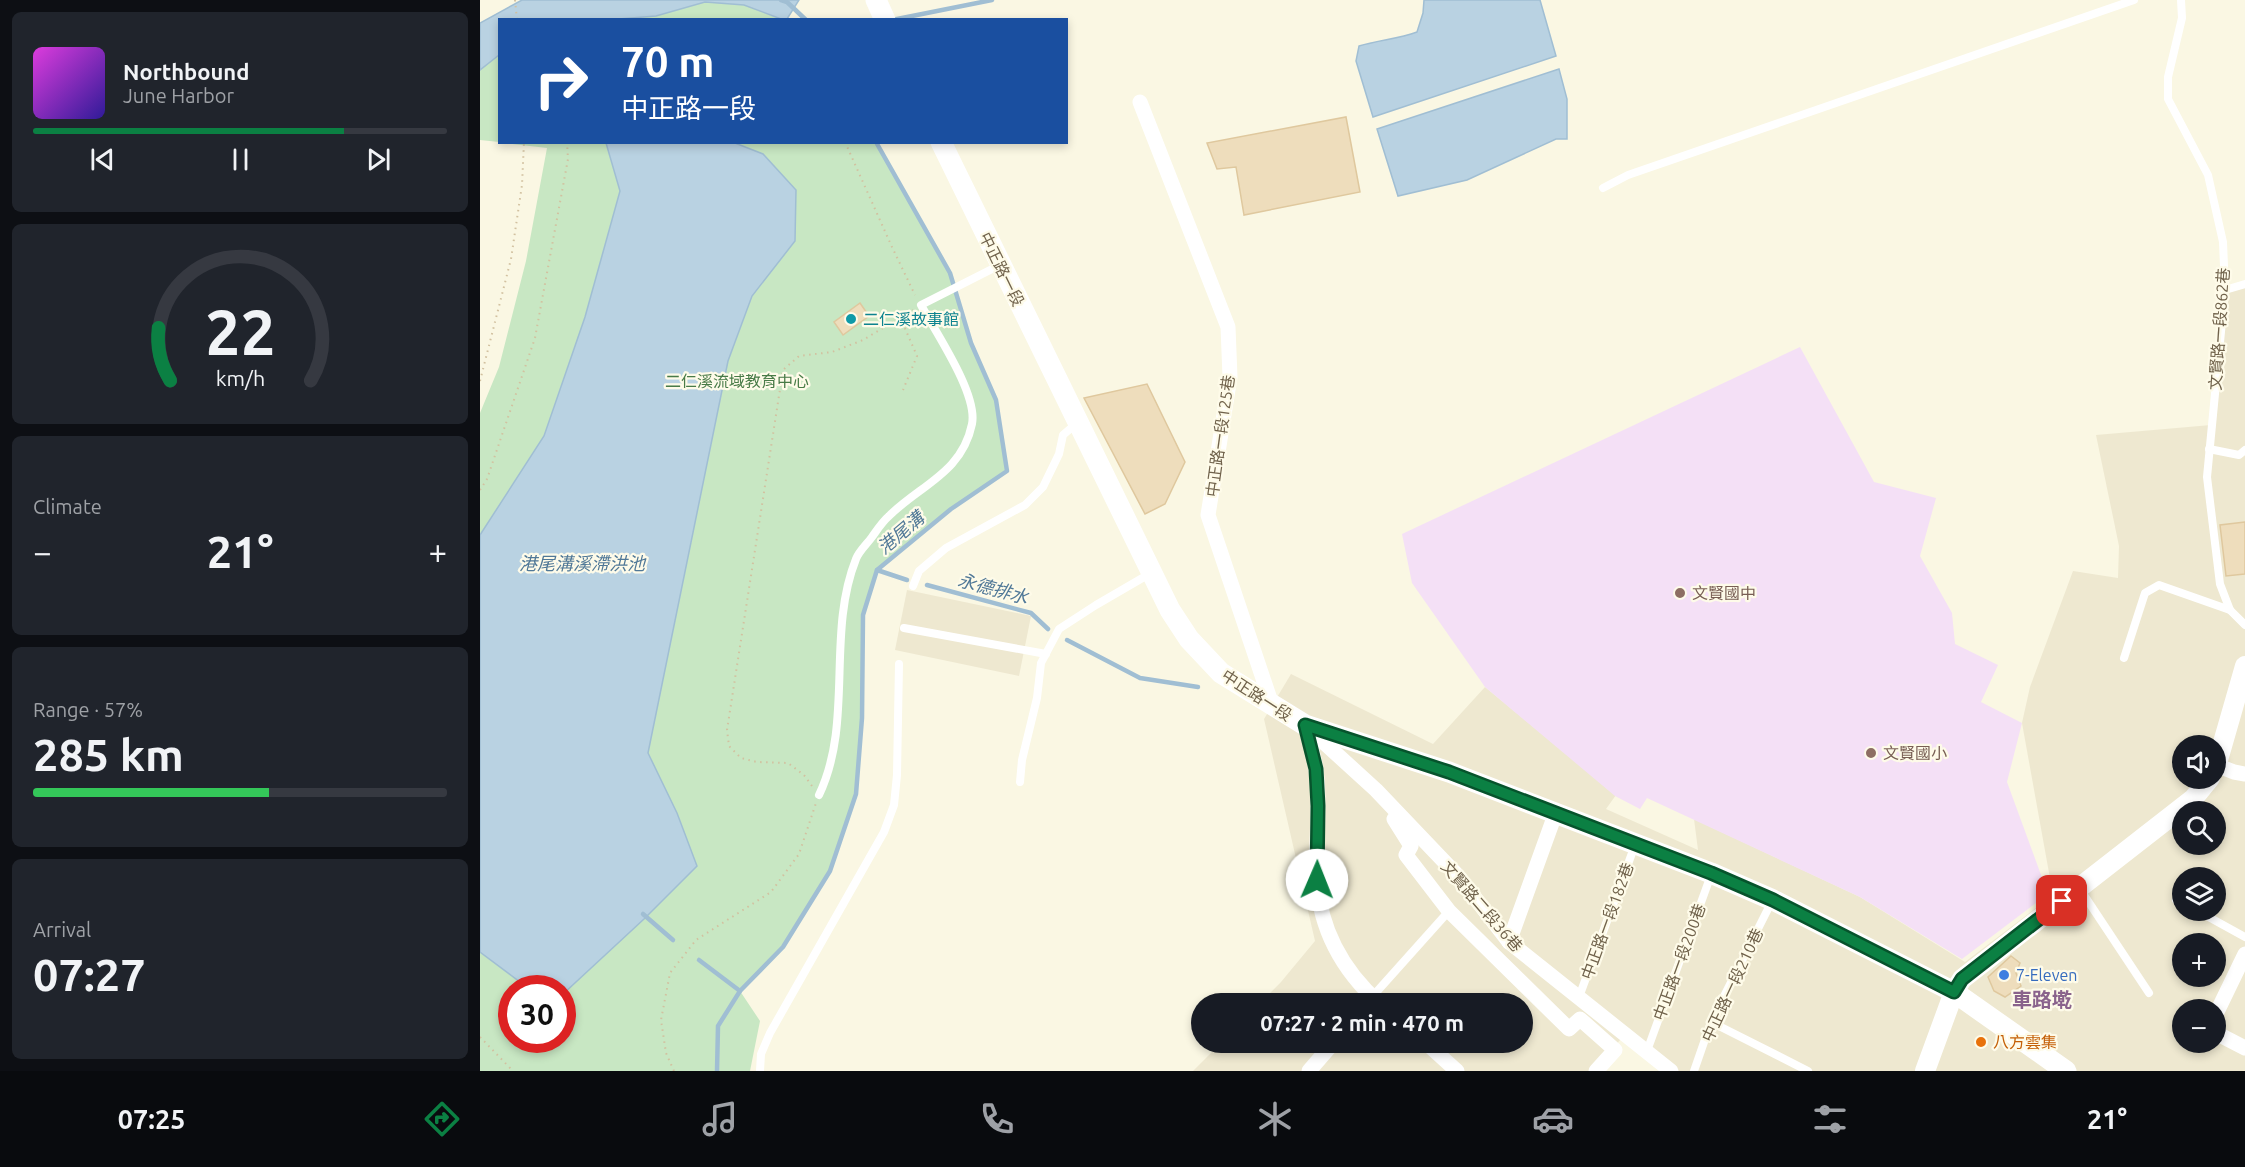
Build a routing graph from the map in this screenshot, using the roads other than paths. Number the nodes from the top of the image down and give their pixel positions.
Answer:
1 (876, 0) edge
2 (2134, 0) edge
3 (2181, 0) edge
4 (884, 18) edge
5 (1140, 102) dead end
6 (942, 144) edge
7 (1603, 188) dead end
8 (1000, 265) junction
9 (2245, 284) edge
10 (2225, 290) junction
11 (1078, 423) junction
12 (2209, 449) junction
13 (2245, 450) edge
14 (1152, 572) junction
15 (913, 586) dead end
16 (2230, 610) junction
17 (2245, 625) edge
18 (904, 628) dead end
19 (1046, 654) junction
20 (2124, 658) dead end
21 (899, 664) dead end
22 (2245, 666) edge
23 (1272, 705) junction
24 (1305, 725) junction
25 (2224, 735) edge
26 (2226, 772) edge
27 (2245, 774) edge
28 (1020, 782) dead end
29 (2201, 789) edge
30 (1376, 790) junction
31 (819, 795) road end
32 (1556, 812) junction
33 (1635, 844) junction
34 (1711, 873) junction
35 (2079, 888) junction
36 (1773, 900) junction
37 (1449, 911) junction
38 (2216, 921) edge
39 (2245, 937) edge
40 (1509, 942) junction
41 (2245, 954) edge
42 (1954, 992) junction
43 (1367, 993) edge
44 (1380, 993) edge
45 (2149, 993) dead end
46 (1579, 998) junction
47 (2223, 999) edge
48 (1712, 1022) junction
49 (2226, 1038) edge
50 (2245, 1048) edge
51 (1647, 1051) junction
52 (1326, 1053) edge
53 (1437, 1053) edge
54 (1792, 1067) edge
55 (1315, 1069) edge
56 (760, 1071) edge
57 (1457, 1071) edge
58 (1596, 1071) edge
59 (1671, 1071) edge
60 (1694, 1071) edge
61 (1808, 1071) edge
62 (1925, 1071) edge
63 (2066, 1071) edge

1 - 4 main road
2 - 7 lane
3 - 10 lane, 文賢路一段862巷
5 - 23 street, 中正路一段125巷
6 - 8 main road, 中正路一段
8 - 11 main road, 中正路一段
8 - 31 lane
9 - 10 lane
10 - 12 lane, 文賢路一段862巷
11 - 14 main road, 中正路一段
11 - 15 lane
12 - 13 lane
12 - 16 lane, 文賢路一段862巷
14 - 19 lane
14 - 23 main road, 中正路一段
16 - 17 lane, 文賢路一段862巷
16 - 20 lane
18 - 19 lane
19 - 28 lane
21 - 56 lane
22 - 25 street
23 - 24 main road, 中正路一段
24 - 30 street, 文賢路二段36巷
24 - 32 main road, 中正路一段
24 - 43 street
26 - 27 street
29 - 35 street
30 - 37 street
30 - 40 street, 文賢路二段36巷
32 - 33 main road, 中正路一段
32 - 40 street
33 - 34 main road, 中正路一段
33 - 46 lane, 中正路一段182巷
34 - 36 main road, 中正路一段
34 - 51 lane, 中正路一段200巷
35 - 42 street
35 - 45 lane
36 - 42 main road, 中正路一段
36 - 48 lane, 中正路一段210巷
37 - 44 lane
37 - 58 street
38 - 39 lane
40 - 46 street, 文賢路二段36巷
41 - 47 street
42 - 62 street
42 - 63 main road, 中正路一段
46 - 51 street, 文賢路二段36巷
48 - 54 lane
48 - 60 lane, 中正路一段210巷
49 - 50 street
51 - 59 street, 文賢路二段36巷
52 - 55 street
53 - 57 street
54 - 61 lane

